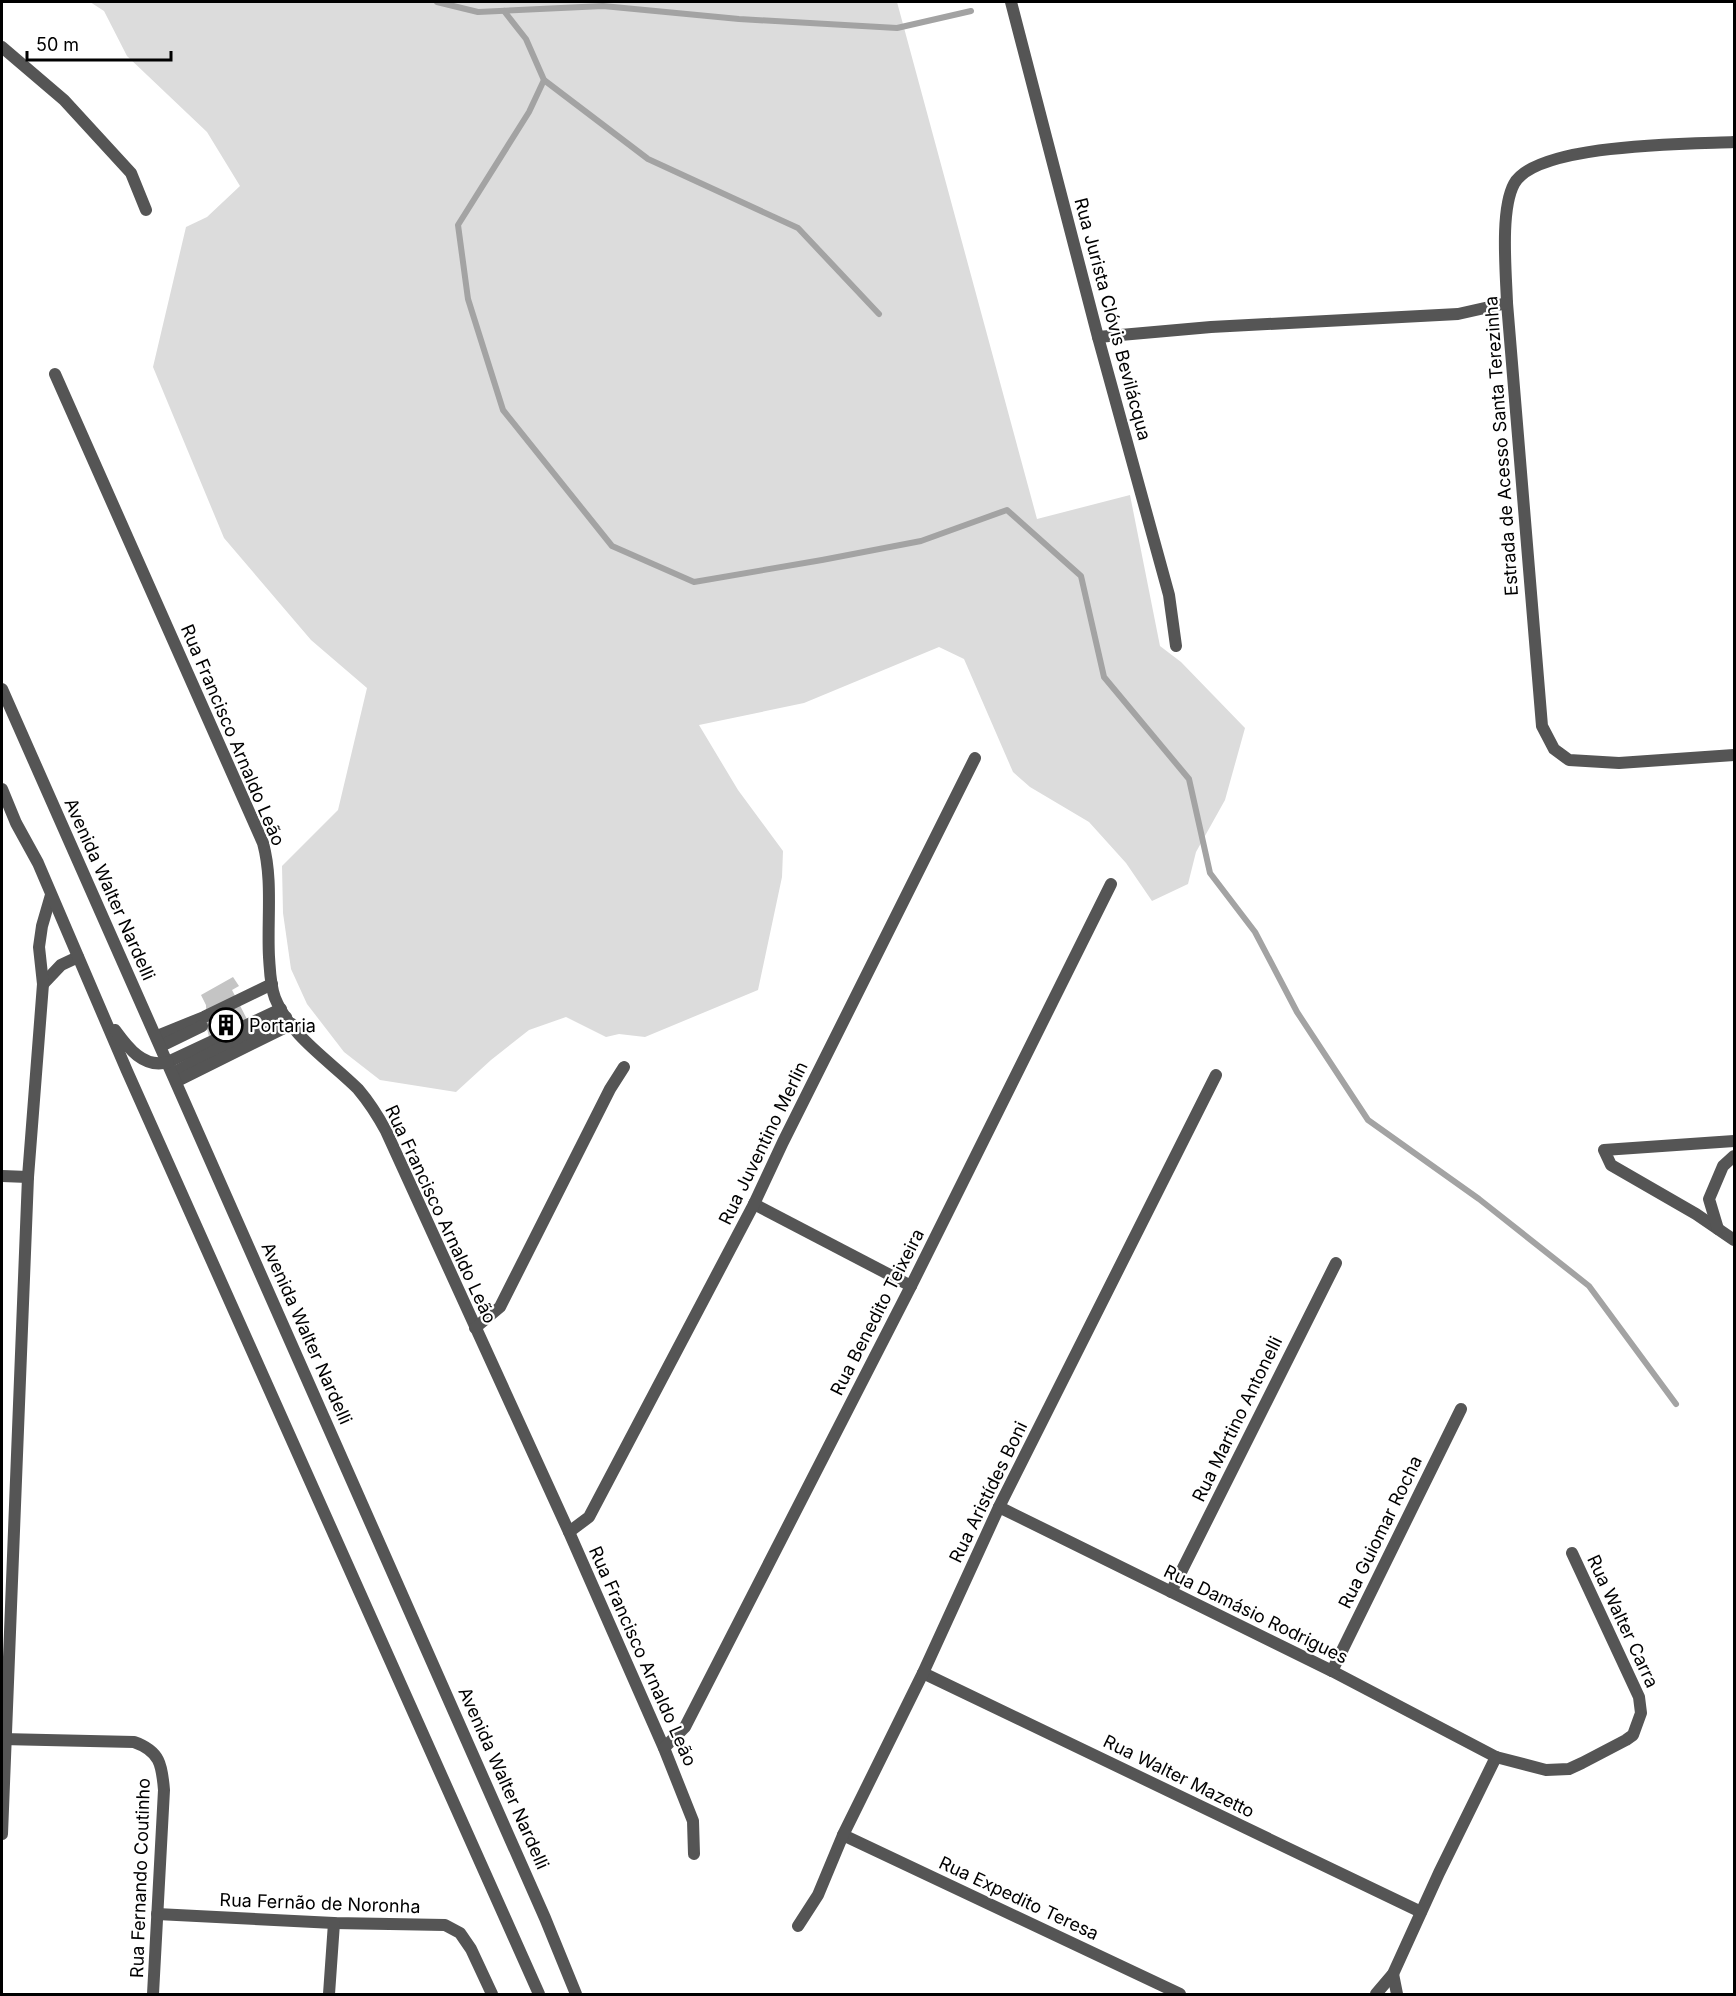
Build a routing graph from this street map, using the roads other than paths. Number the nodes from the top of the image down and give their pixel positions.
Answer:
1 (1011, 2) edge
2 (2, 47) edge
3 (1734, 142) edge
4 (146, 210) dead end
5 (1507, 303) junction
6 (1098, 337) junction
7 (55, 374) dead end
8 (1176, 646) dead end
9 (2, 689) edge
10 (1734, 755) edge
11 (975, 758) dead end
12 (2, 789) edge
13 (1111, 884) dead end
14 (51, 895) junction
15 (78, 957) junction
16 (43, 984) junction
17 (273, 989) junction
18 (100, 1009) junction
19 (286, 1017) junction
20 (159, 1041) junction
21 (624, 1067) dead end
22 (172, 1072) junction
23 (1216, 1075) dead end
24 (1734, 1141) edge
25 (1734, 1156) edge
26 (2, 1176) edge
27 (28, 1177) junction
28 (754, 1204) junction
29 (1718, 1229) junction
30 (1734, 1240) edge
31 (1336, 1263) dead end
32 (911, 1286) junction
33 (475, 1328) junction
34 (1461, 1409) dead end
35 (999, 1508) junction
36 (569, 1532) junction
37 (1572, 1553) dead end
38 (1171, 1592) junction
39 (1332, 1671) junction
40 (922, 1673) junction
41 (4, 1739) edge
42 (664, 1748) junction
43 (1496, 1757) junction
44 (2, 1834) edge
45 (843, 1835) junction
46 (694, 1854) dead end
47 (1421, 1912) junction
48 (157, 1914) junction
49 (333, 1923) junction
50 (798, 1926) dead end
51 (1393, 1974) junction
52 (153, 1995) edge
53 (329, 1995) edge
54 (492, 1995) edge
55 (538, 1995) edge
56 (576, 1995) edge
57 (1180, 1995) edge
58 (1376, 1995) edge
59 (1397, 1995) edge

1 - 6 street, Rua Jurista Clóvis Bevilácqua
2 - 4 street
3 - 5 street, Estrada de Acesso Santa Terezinha
5 - 6 street
5 - 10 street, Estrada de Acesso Santa Terezinha
6 - 8 street, Rua Jurista Clóvis Bevilácqua
7 - 17 street, Rua Francisco Arnaldo Leão
9 - 20 street, Avenida Walter Nardelli
11 - 28 street, Rua Juventino Merlin
12 - 14 street
13 - 32 street, Rua Benedito Teixeira
14 - 15 street
14 - 16 street
15 - 16 street
15 - 18 street
16 - 27 street
17 - 19 street, Rua Francisco Arnaldo Leão
17 - 20 street
18 - 22 street
18 - 55 street
19 - 22 street
19 - 22 street
19 - 33 street, Rua Francisco Arnaldo Leão
20 - 22 street, Avenida Walter Nardelli
21 - 33 street
22 - 56 street, Avenida Walter Nardelli
23 - 35 street, Rua Aristídes Boni
24 - 29 street
25 - 29 street
26 - 27 street
27 - 41 street
28 - 32 street
28 - 36 street, Rua Juventino Merlin
29 - 30 street
31 - 38 street, Rua Martino Antonelli
32 - 42 street, Rua Benedito Teixeira
33 - 36 street, Rua Francisco Arnaldo Leão
34 - 39 street, Rua Guiomar Rocha
35 - 38 street, Rua Damásio Rodrigues
35 - 40 street, Rua Aristídes Boni
36 - 42 street, Rua Francisco Arnaldo Leão
37 - 43 street, Rua Walter Carra
38 - 39 street, Rua Damásio Rodrigues
39 - 43 street, Rua Damásio Rodrigues
40 - 45 street, Rua Aristídes Boni
40 - 47 street, Rua Walter Mazetto
41 - 44 street
41 - 48 street, Rua Fernando Coutinho
42 - 46 street, Rua Francisco Arnaldo Leão
43 - 47 street
45 - 50 street, Rua Aristídes Boni
45 - 57 street, Rua Expedito Teresa
47 - 51 street
48 - 49 street, Rua Fernão de Noronha
48 - 52 street, Rua Fernando Coutinho
49 - 53 street
49 - 54 street, Rua Fernão de Noronha
51 - 58 street
51 - 59 street

